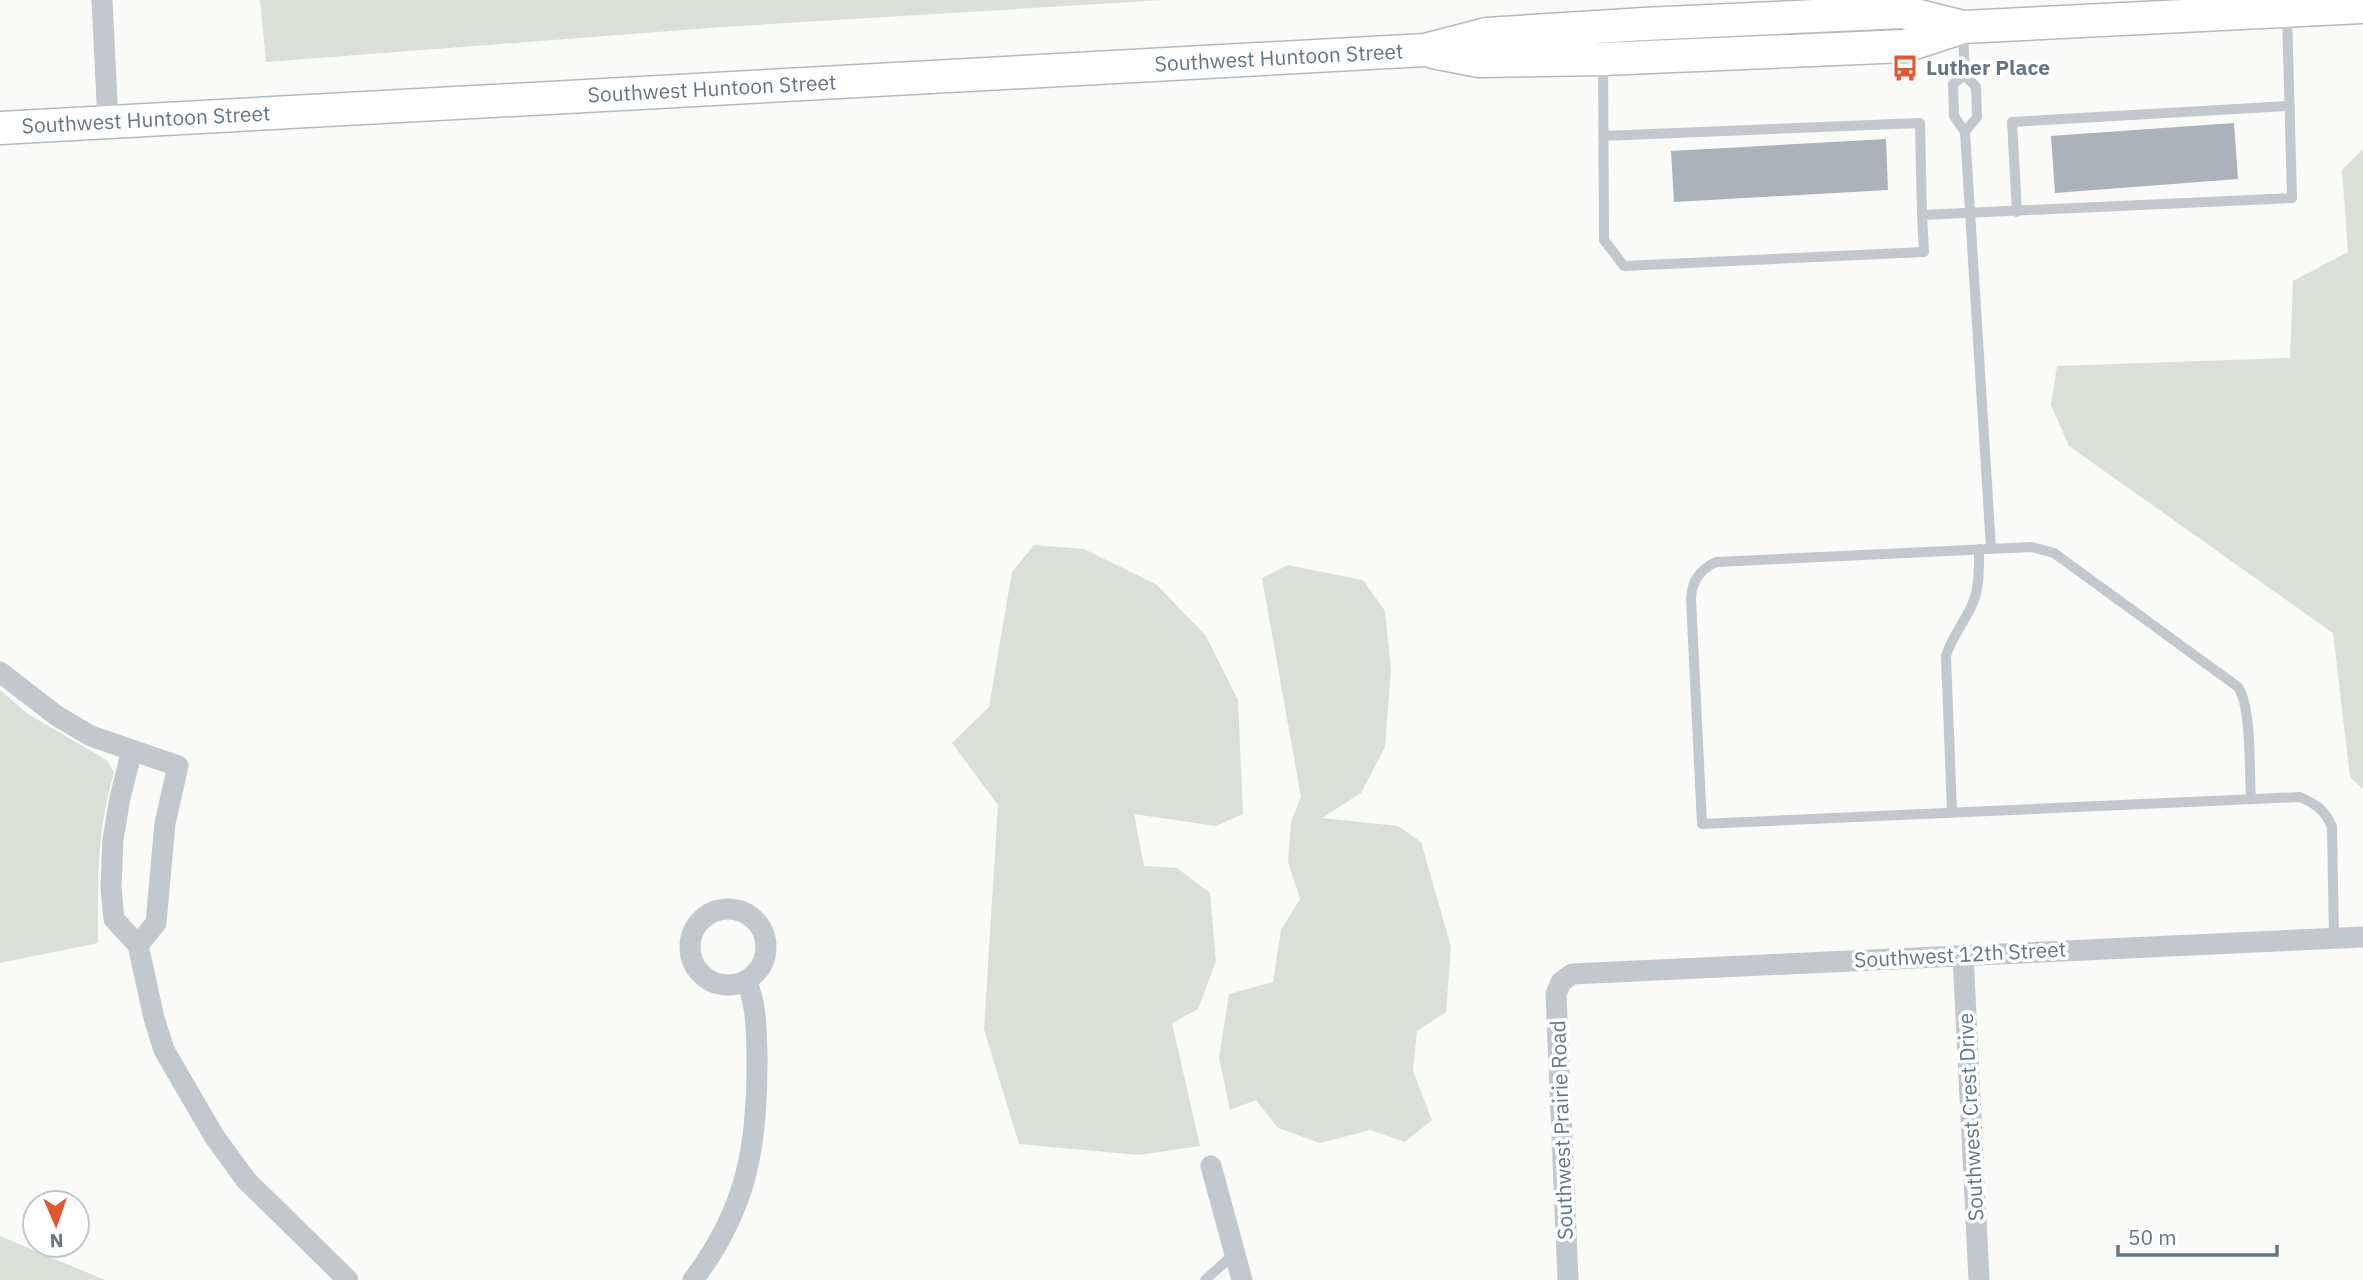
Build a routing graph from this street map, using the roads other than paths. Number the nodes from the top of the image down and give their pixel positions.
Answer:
1 (102, 0) edge
2 (2363, 7) edge
3 (2287, 10) junction
4 (1963, 27) junction
5 (1425, 50) junction
6 (1603, 59) junction
7 (1965, 75) junction
8 (2290, 106) junction
9 (108, 122) junction
10 (0, 128) edge
11 (1965, 132) junction
12 (1603, 136) junction
13 (2017, 212) junction
14 (1971, 214) junction
15 (1922, 215) junction
16 (1985, 549) junction
17 (0, 672) edge
18 (132, 750) junction
19 (2251, 799) junction
20 (1952, 812) junction
21 (2363, 937) edge
22 (2334, 938) junction
23 (138, 944) junction
24 (1963, 955) junction
25 (746, 981) dead end
26 (1561, 982) joint
27 (1211, 1166) dead end
28 (1233, 1255) junction
29 (348, 1280) edge
30 (692, 1280) edge
31 (1205, 1280) edge
32 (1242, 1280) edge
33 (1568, 1280) edge
34 (1979, 1280) edge

1 - 9 street
2 - 3 main road, Southwest Huntoon Street
3 - 4 main road, Southwest Huntoon Street
3 - 8 lane
4 - 5 main road, Southwest Huntoon Street
4 - 6 main road, Southwest Huntoon Street
4 - 7 lane
5 - 6 main road, Southwest Huntoon Street
5 - 9 main road, Southwest Huntoon Street
6 - 12 lane
7 - 11 lane
7 - 11 lane
8 - 13 lane
8 - 13 lane
9 - 10 main road, Southwest Huntoon Street
11 - 14 lane
12 - 15 lane
12 - 15 lane
13 - 14 lane
14 - 15 lane
14 - 16 lane
16 - 19 lane
16 - 20 lane
16 - 20 lane
17 - 18 street
18 - 23 street
18 - 23 street
19 - 20 lane
19 - 22 lane
21 - 22 street, Southwest 12th Street
22 - 24 street, Southwest 12th Street
23 - 29 street
24 - 26 street, Southwest 12th Street
24 - 34 street, Southwest Crest Drive
25 - 30 street
26 - 33 street, Southwest Prairie Road
27 - 28 street
28 - 31 lane
28 - 32 street

